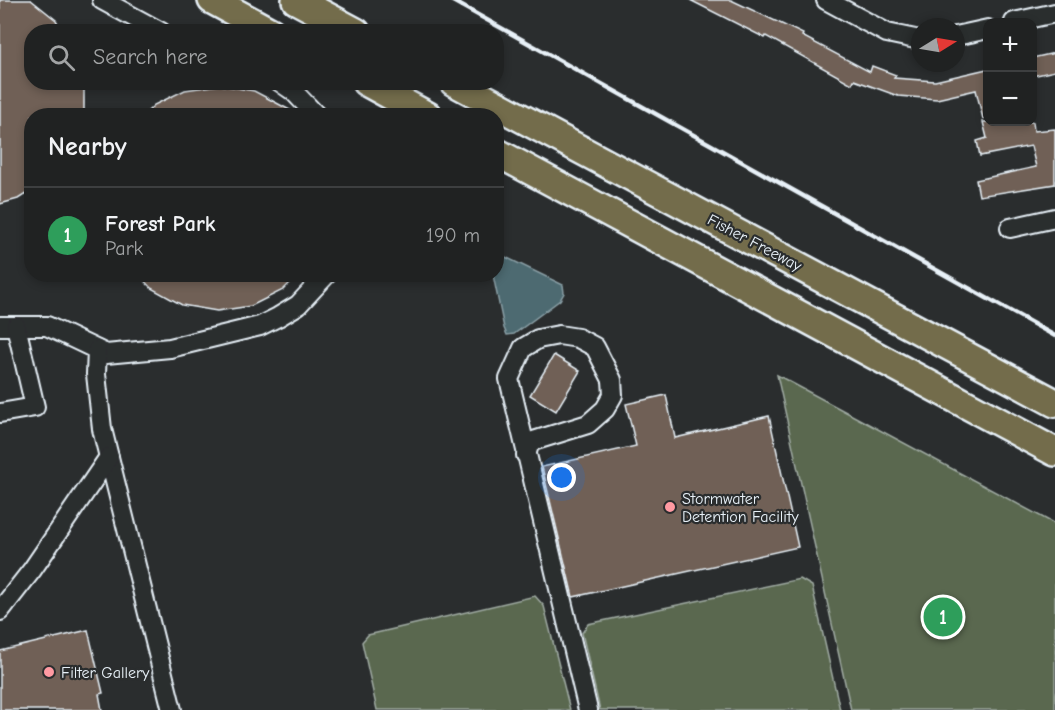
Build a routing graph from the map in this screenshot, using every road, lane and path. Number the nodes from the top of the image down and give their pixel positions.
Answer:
1 (102, 0) edge
2 (212, 0) edge
3 (296, 0) edge
4 (826, 0) edge
5 (1055, 13) edge
6 (1032, 18) edge
7 (146, 24) edge
8 (256, 24) edge
9 (341, 24) edge
10 (983, 29) edge
11 (965, 34) edge
12 (911, 39) edge
13 (292, 90) edge
14 (381, 90) edge
15 (469, 90) edge
16 (309, 108) edge
17 (413, 108) edge
18 (503, 108) edge
19 (504, 109) edge
20 (504, 156) edge
21 (1055, 218) edge
22 (1010, 228) dead end
23 (320, 282) edge
24 (8, 326) edge
25 (97, 350) junction
26 (1055, 403) edge
27 (0, 414) edge
28 (1055, 452) edge
29 (526, 455) junction
30 (110, 457) junction
31 (0, 611) edge
32 (172, 710) edge
33 (588, 710) edge

1 - 7 street
2 - 8 highway
3 - 9 highway
4 - 12 street
5 - 6 street
10 - 11 street
13 - 16 street
14 - 17 highway
15 - 18 highway, Fisher Freeway
19 - 26 highway, Fisher Freeway
20 - 28 highway
21 - 22 street
23 - 25 street
24 - 25 street
24 - 27 street
25 - 30 street
29 - 29 street
29 - 33 street
30 - 31 street
30 - 32 street

